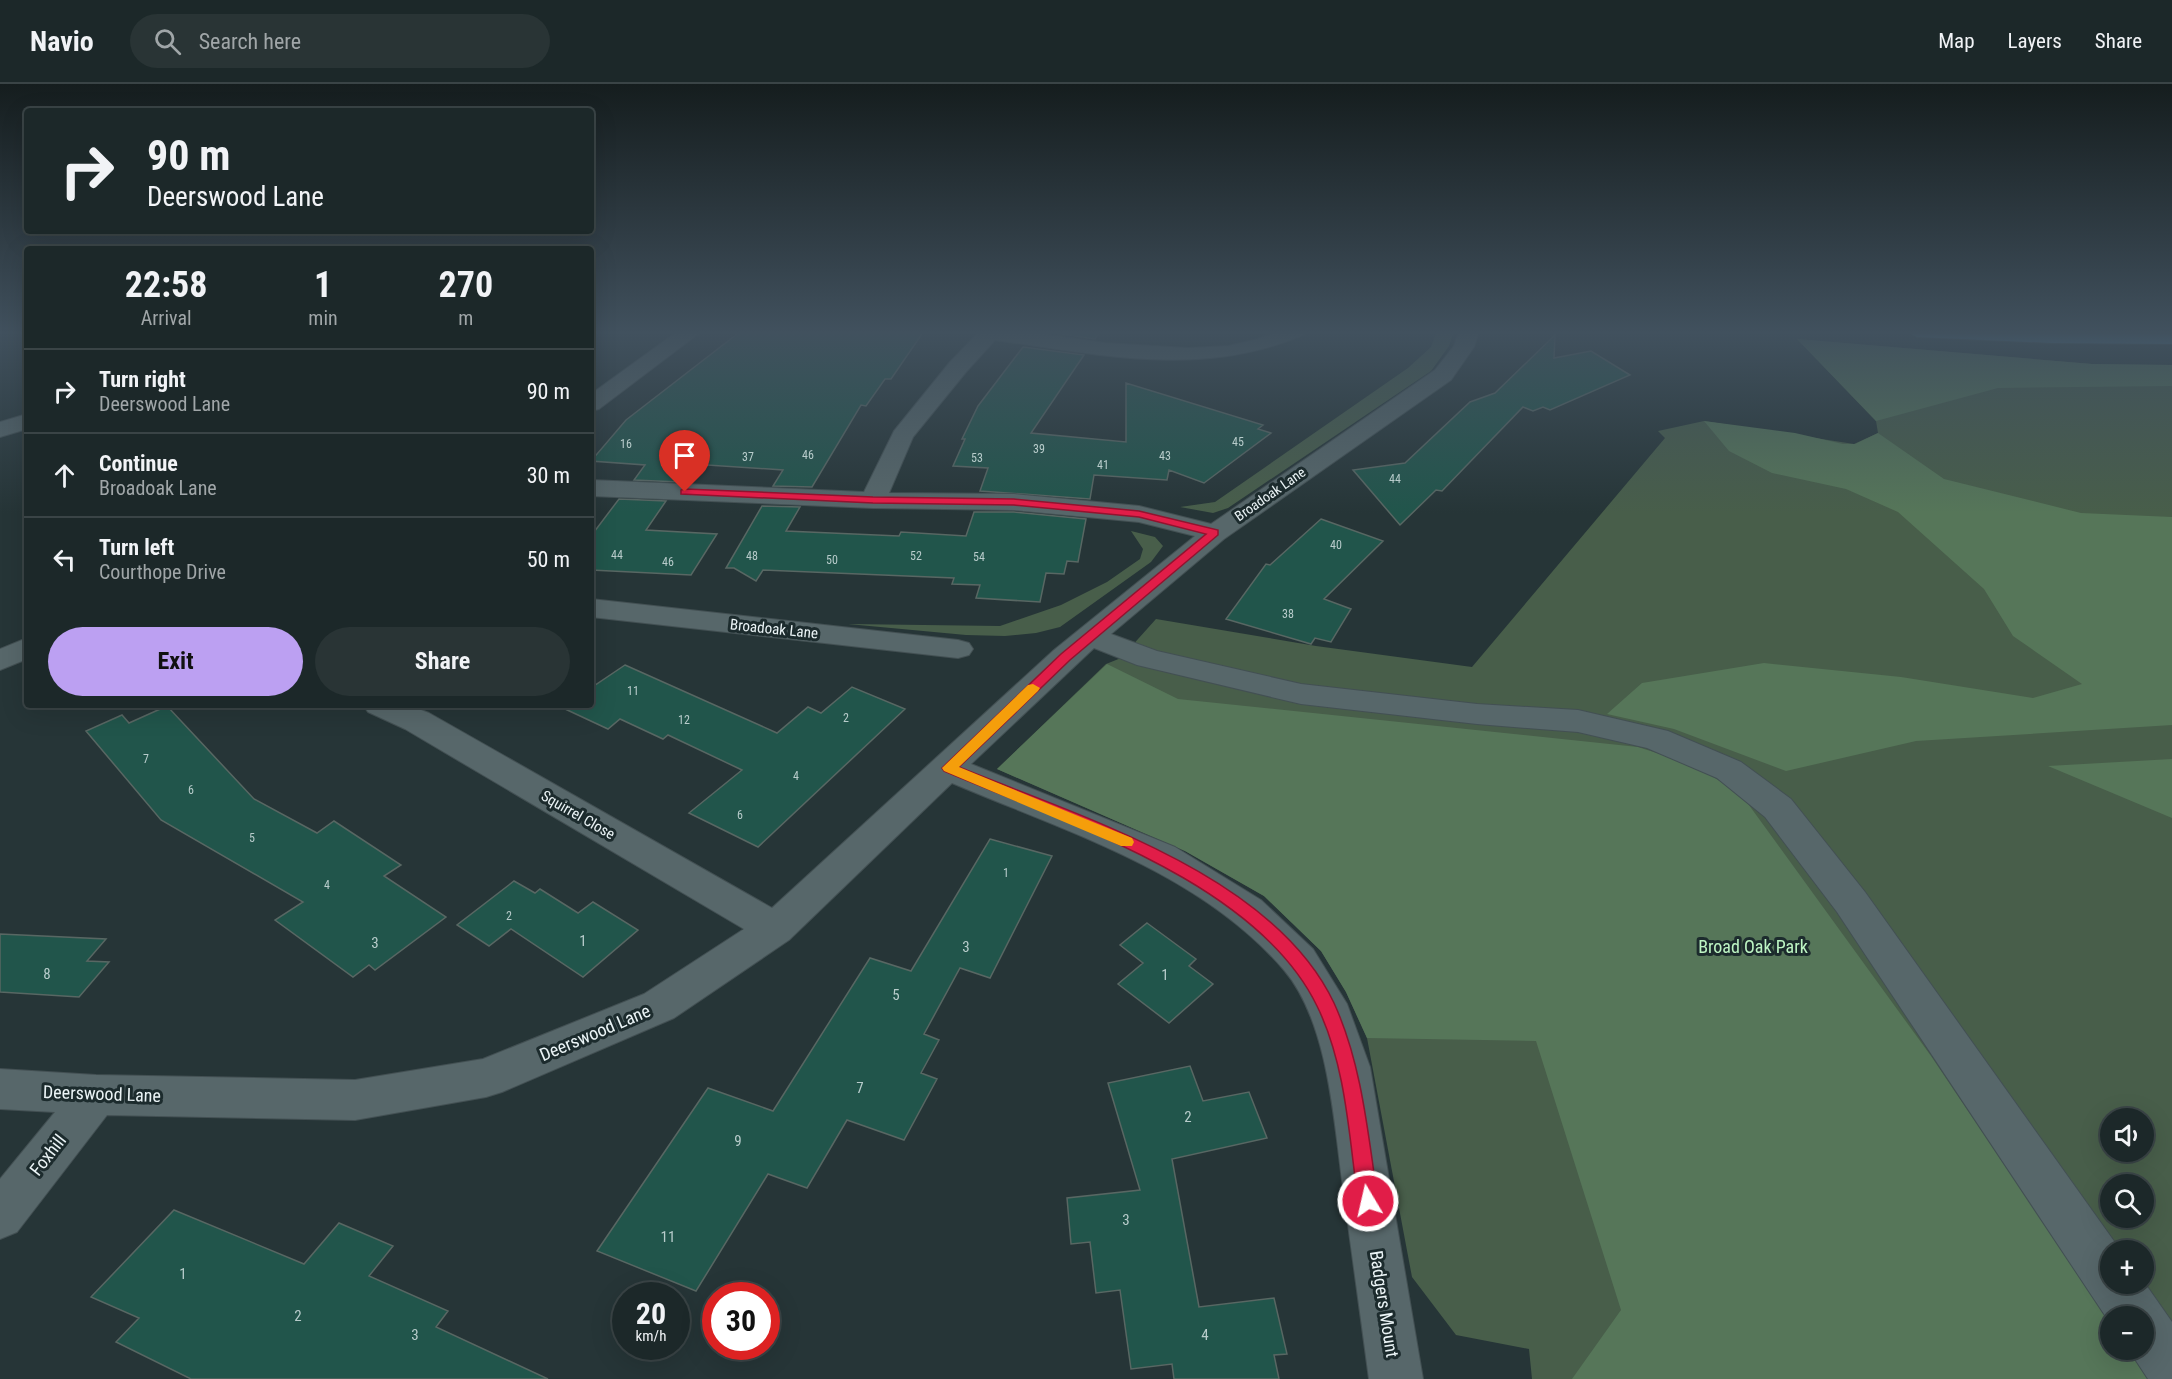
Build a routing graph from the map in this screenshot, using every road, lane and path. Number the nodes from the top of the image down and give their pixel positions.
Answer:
1 (608, 391) edge
2 (938, 391) edge
3 (1419, 391) edge
4 (594, 402) edge
5 (24, 422) edge
6 (0, 430) edge
7 (594, 488) edge
8 (873, 500) junction
9 (1215, 533) junction
10 (594, 608) edge
11 (1078, 647) junction
12 (24, 649) edge
13 (958, 649) dead end
14 (0, 661) edge
15 (386, 708) edge
16 (949, 768) junction
17 (775, 929) junction
18 (0, 1089) edge
19 (96, 1095) junction
20 (0, 1216) edge
21 (2100, 1264) edge
22 (2154, 1342) edge
23 (2172, 1368) edge
24 (1396, 1379) edge

1 - 4 street
2 - 8 street
3 - 9 street, Broadoak Lane
5 - 6 street
7 - 8 street
8 - 9 street
9 - 11 street, Broadoak Lane
10 - 13 street, Broadoak Lane
11 - 16 street, Deerswood Lane
11 - 21 street
12 - 14 street
15 - 17 street, Squirrel Close
16 - 17 street, Deerswood Lane
16 - 24 street, Badgers Mount
17 - 19 street, Deerswood Lane
18 - 19 street, Deerswood Lane
19 - 20 street, Foxhill
22 - 23 street

